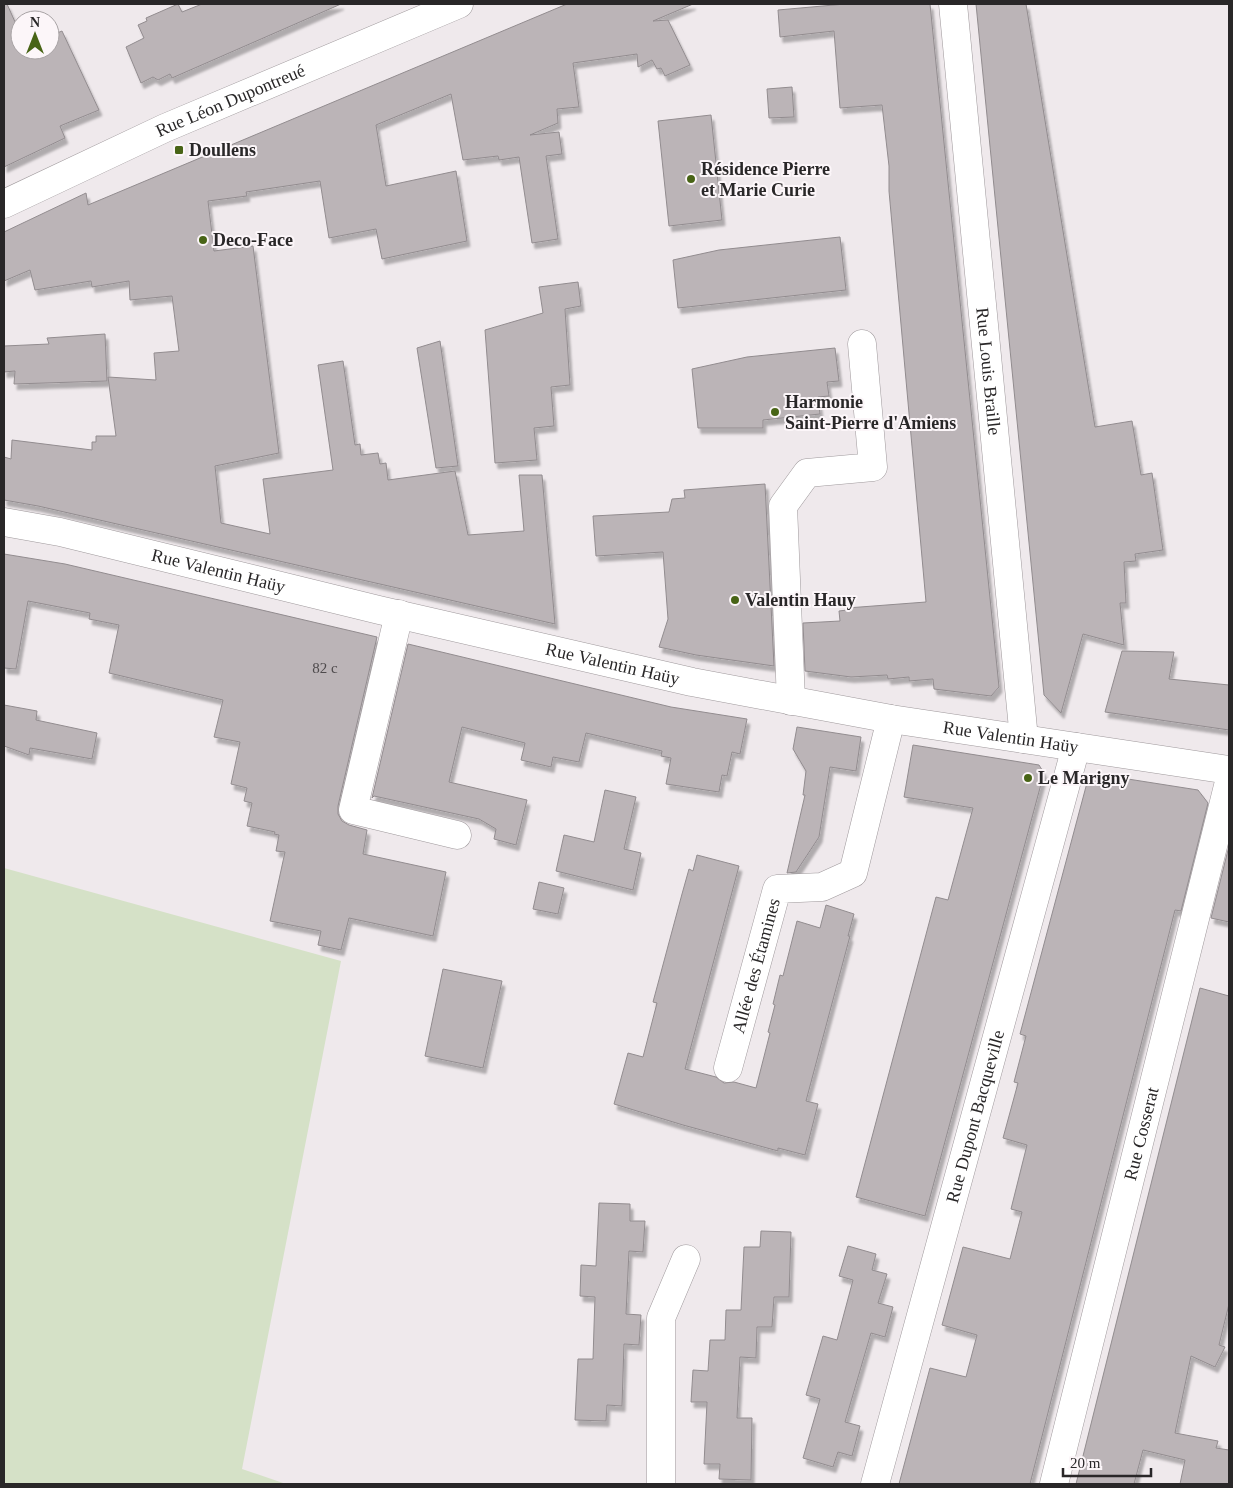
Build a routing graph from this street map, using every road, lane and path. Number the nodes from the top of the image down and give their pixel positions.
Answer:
1 (458, 4) edge
2 (953, 4) edge
3 (4, 204) edge
4 (862, 344) dead end
5 (4, 522) edge
6 (398, 614) junction
7 (791, 701) junction
8 (891, 719) junction
9 (1024, 739) junction
10 (1076, 747) junction
11 (1229, 770) edge
12 (1229, 782) edge
13 (456, 835) dead end
14 (728, 1068) dead end
15 (686, 1259) dead end
16 (661, 1484) edge
17 (875, 1484) edge
18 (1054, 1484) edge

1 - 3 street, Rue Léon Dupontreué
2 - 9 street, Rue Louis Braille
4 - 7 street
5 - 6 street, Rue Valentin Haüy
6 - 7 street, Rue Valentin Haüy
6 - 13 street
7 - 8 street, Rue Valentin Haüy
8 - 9 street, Rue Valentin Haüy
8 - 14 street, Allée des Étamines
9 - 10 street, Rue Valentin Haüy
10 - 11 street, Rue Valentin Haüy
10 - 17 street, Rue Dupont Bacqueville
12 - 18 street, Rue Cosserat
15 - 16 street

